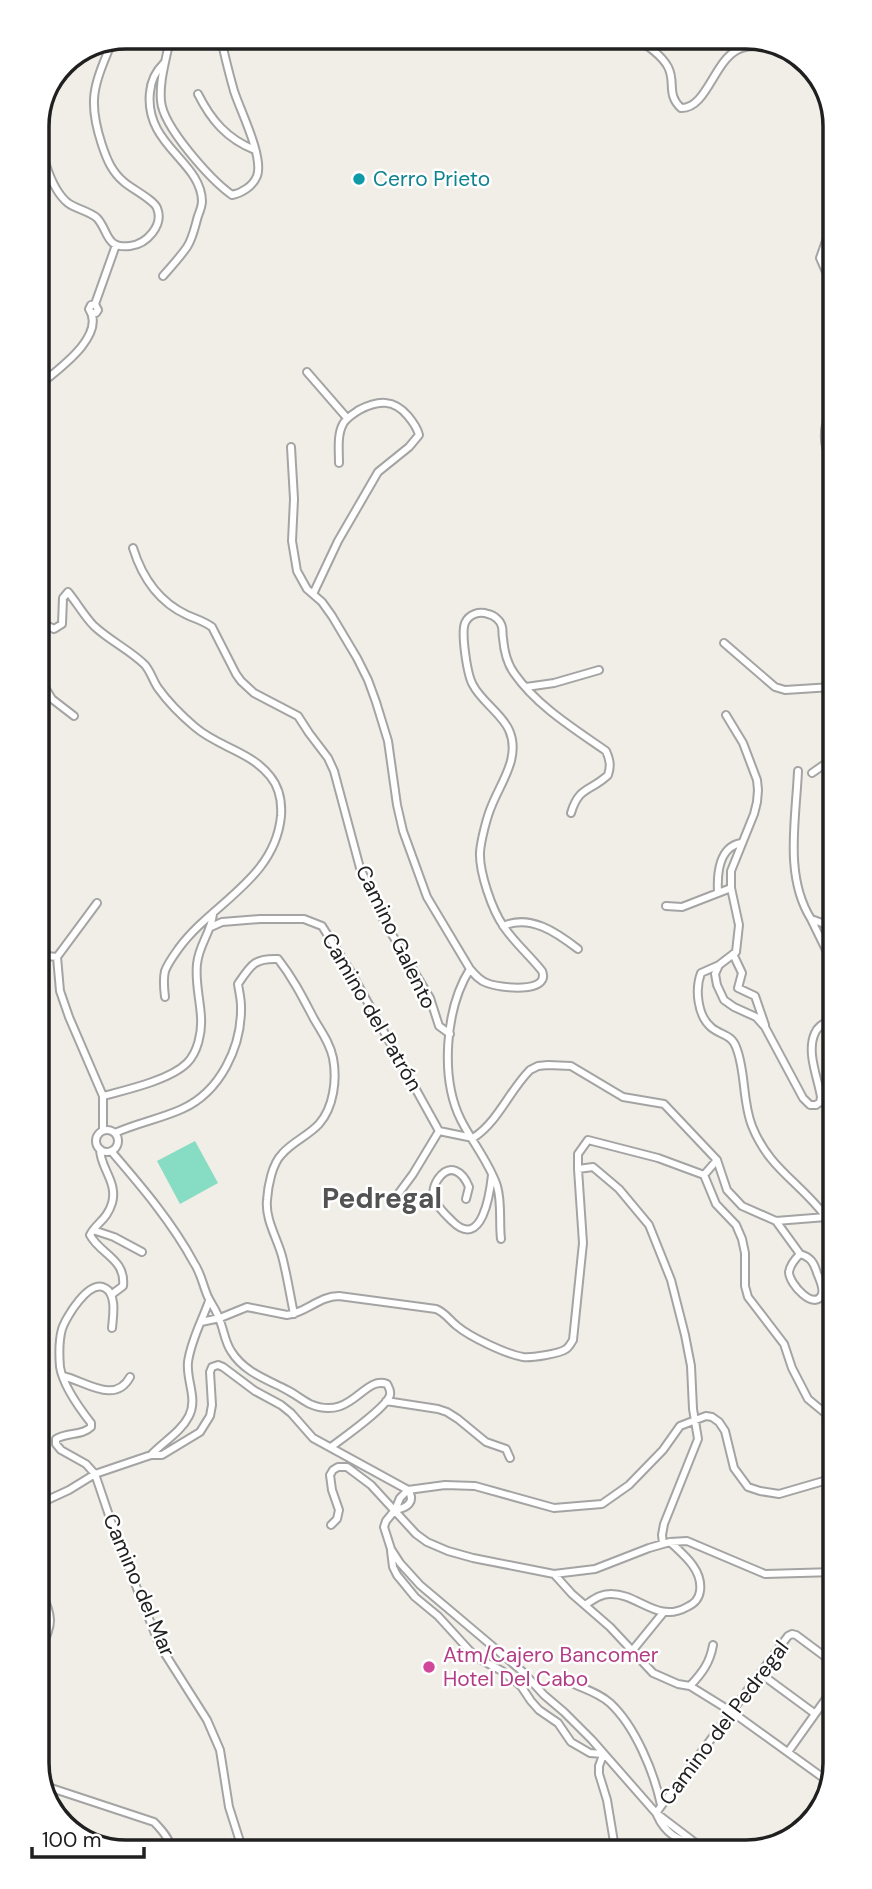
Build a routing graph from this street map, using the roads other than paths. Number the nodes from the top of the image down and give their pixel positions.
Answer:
1 (167, 49) edge
2 (224, 49) edge
3 (651, 49) edge
4 (738, 49) edge
5 (110, 50) edge
6 (164, 63) junction
7 (198, 94) dead end
8 (255, 150) junction
9 (49, 172) edge
10 (116, 246) junction
11 (163, 276) dead end
12 (307, 372) dead end
13 (49, 377) edge
14 (347, 418) junction
15 (291, 447) dead end
16 (339, 463) dead end
17 (133, 548) dead end
18 (313, 594) junction
19 (49, 626) edge
20 (724, 643) dead end
21 (599, 670) dead end
22 (526, 687) junction
23 (823, 688) edge
24 (49, 694) edge
25 (726, 715) dead end
26 (75, 716) dead end
27 (823, 765) edge
28 (798, 771) dead end
29 (812, 773) dead end
30 (570, 813) dead end
31 (741, 843) junction
32 (731, 888) junction
33 (718, 892) junction
34 (97, 903) dead end
35 (666, 906) dead end
36 (213, 914) junction
37 (811, 919) junction
38 (823, 923) edge
39 (503, 926) junction
40 (212, 927) junction
41 (823, 944) edge
42 (578, 949) dead end
43 (733, 954) junction
44 (49, 956) edge
45 (57, 957) junction
46 (719, 965) junction
47 (470, 970) junction
48 (165, 997) dead end
49 (823, 1024) edge
50 (765, 1027) junction
51 (450, 1034) junction
52 (103, 1096) junction
53 (103, 1131) junction
54 (439, 1132) junction
55 (115, 1133) junction
56 (472, 1138) junction
57 (100, 1149) junction
58 (111, 1151) junction
59 (717, 1160) junction
60 (578, 1169) junction
61 (492, 1173) junction
62 (704, 1175) junction
63 (466, 1199) dead end
64 (393, 1201) dead end
65 (823, 1213) edge
66 (823, 1217) edge
67 (776, 1221) junction
68 (93, 1230) junction
69 (500, 1239) dead end
70 (142, 1252) dead end
71 (800, 1254) junction
72 (111, 1295) junction
73 (209, 1301) junction
74 (294, 1314) junction
75 (220, 1318) junction
76 (201, 1322) junction
77 (112, 1328) dead end
78 (63, 1376) junction
79 (130, 1377) dead end
80 (386, 1401) junction
81 (823, 1412) edge
82 (694, 1422) junction
83 (331, 1447) junction
84 (151, 1455) junction
85 (510, 1458) dead end
86 (95, 1474) junction
87 (823, 1481) edge
88 (408, 1490) junction
89 (49, 1498) edge
90 (395, 1510) junction
91 (331, 1525) dead end
92 (667, 1543) junction
93 (391, 1549) junction
94 (823, 1572) edge
95 (554, 1574) junction
96 (585, 1605) junction
97 (49, 1612) edge
98 (663, 1613) junction
99 (49, 1631) edge
100 (713, 1645) dead end
101 (632, 1651) junction
102 (823, 1656) edge
103 (761, 1674) junction
104 (576, 1685) dead end
105 (690, 1686) junction
106 (823, 1704) edge
107 (732, 1712) junction
108 (814, 1713) junction
109 (788, 1752) junction
110 (603, 1755) junction
111 (821, 1776) edge
112 (54, 1789) edge
113 (661, 1805) junction
114 (656, 1813) junction
115 (167, 1840) edge
116 (240, 1840) edge
117 (614, 1840) edge
118 (683, 1840) edge

1 - 6 street
2 - 8 street
3 - 4 street
5 - 10 street
6 - 8 street
6 - 11 street
7 - 8 street
9 - 10 street
10 - 13 street
12 - 14 street
14 - 16 street
14 - 18 street
15 - 18 street
17 - 51 street, Camino Galento
18 - 47 street
19 - 36 street
20 - 23 street
21 - 22 street
22 - 30 street
22 - 39 street
24 - 26 street
25 - 31 street
27 - 29 street
28 - 37 street
31 - 32 street
31 - 33 street
32 - 33 street
32 - 43 street
33 - 35 street
34 - 45 street
36 - 40 street
36 - 48 street
37 - 38 street
37 - 41 street
39 - 42 street
39 - 47 street
40 - 52 street
40 - 54 street, Camino del Patrón
43 - 46 street
43 - 50 street
44 - 45 street
45 - 52 street
46 - 50 street
46 - 65 street
47 - 51 street
49 - 50 street
51 - 56 street
52 - 53 street
53 - 55 street
53 - 57 street
54 - 56 street
54 - 64 street
55 - 58 street
55 - 74 street
56 - 59 street
56 - 61 street
57 - 58 street
57 - 68 street
58 - 73 street
59 - 62 street
59 - 67 street
60 - 62 street
60 - 74 street
60 - 82 street
61 - 63 street
61 - 69 street
62 - 81 street
66 - 67 street
67 - 71 street
68 - 70 street
68 - 72 street
71 - 71 street
72 - 77 street
72 - 78 street
73 - 75 street
73 - 76 street
74 - 75 street
75 - 76 street
75 - 80 street
76 - 84 street
78 - 79 street
78 - 86 street
80 - 83 street
80 - 85 street
82 - 87 street
82 - 88 street
82 - 92 street
83 - 84 street
83 - 88 street
84 - 86 street
86 - 89 street
86 - 116 street, Camino del Mar
88 - 90 street
88 - 90 street
90 - 91 street
90 - 93 street
90 - 95 street
92 - 94 street
92 - 95 street
92 - 98 street
93 - 110 street
93 - 110 street
95 - 96 street
96 - 98 street
96 - 101 street
97 - 99 street
98 - 101 street
100 - 105 street
101 - 105 street
102 - 103 street, Camino del Pedregal
103 - 107 street, Camino del Pedregal
103 - 108 street
104 - 113 street
105 - 107 street
106 - 108 street
107 - 109 street
107 - 113 street, Camino del Pedregal
108 - 109 street
109 - 111 street
110 - 114 street
110 - 117 street
112 - 115 street
113 - 114 street, Camino del Pedregal
114 - 118 street

